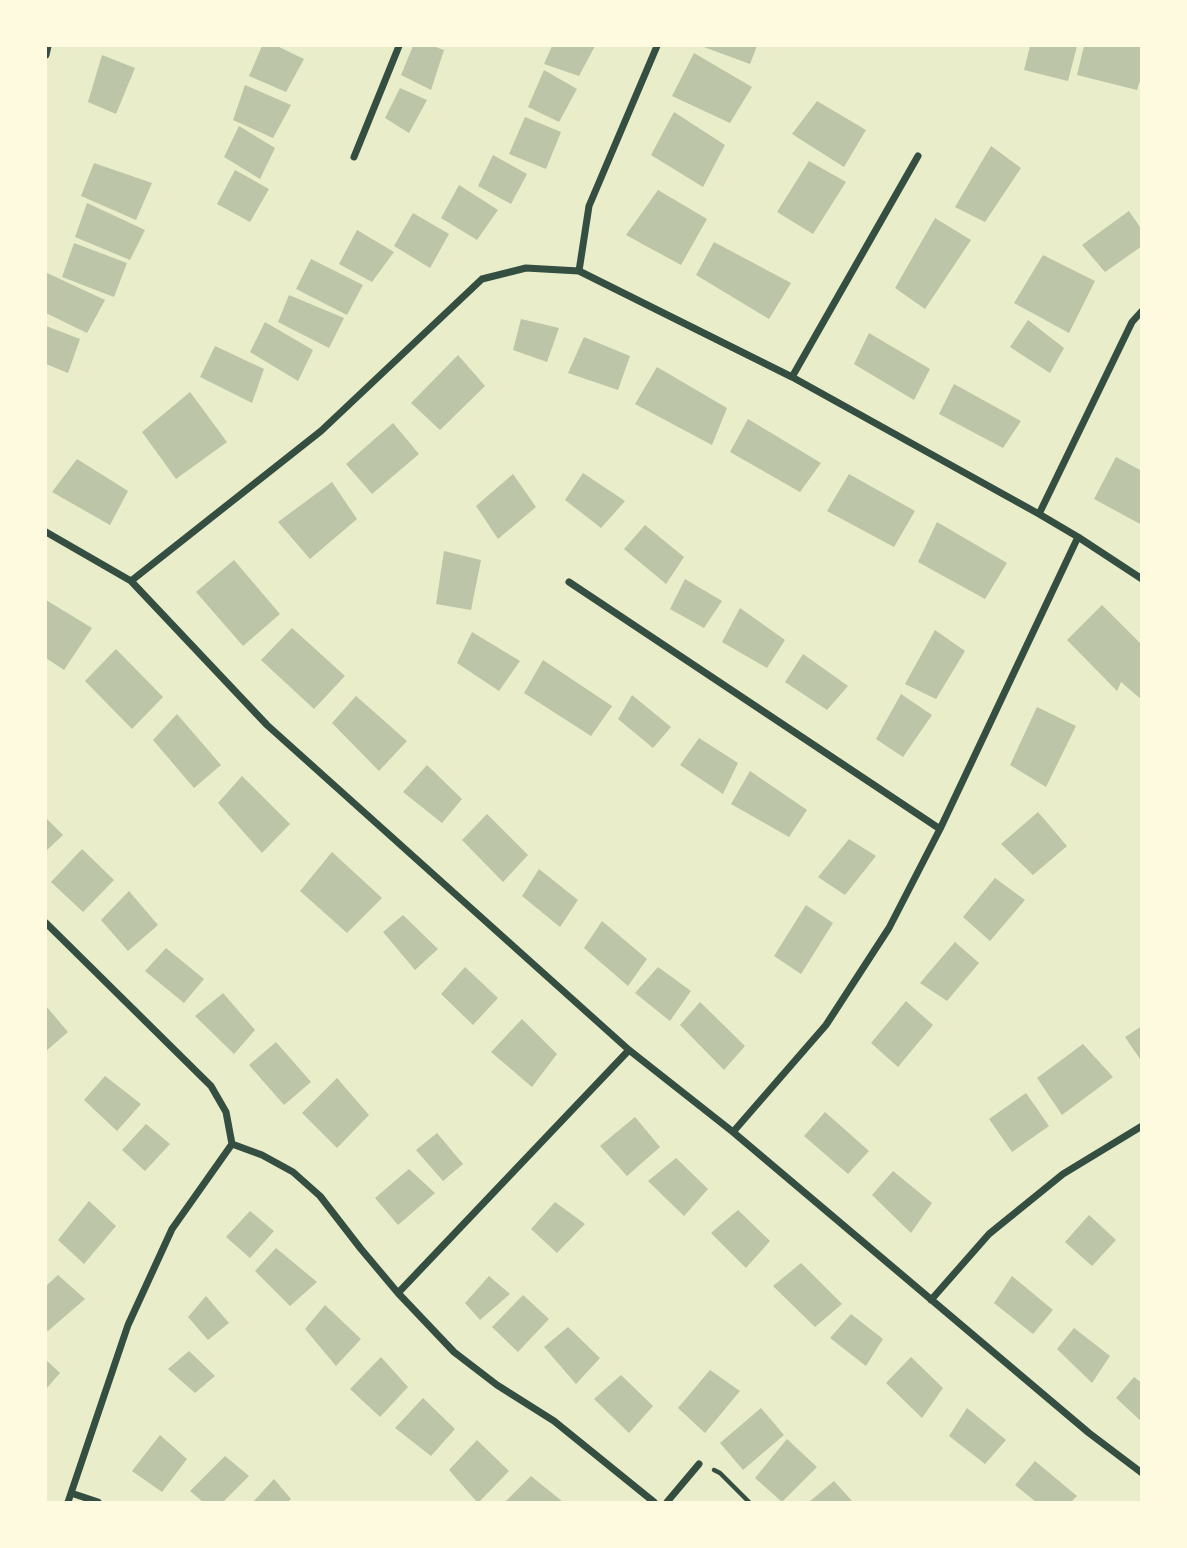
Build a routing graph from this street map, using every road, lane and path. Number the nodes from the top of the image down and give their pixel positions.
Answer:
1 (48, 46) edge
2 (399, 46) edge
3 (657, 46) edge
4 (46, 55) edge
5 (918, 156) dead end
6 (354, 157) dead end
7 (579, 271) junction
8 (1142, 311) edge
9 (792, 377) junction
10 (1039, 514) junction
11 (46, 532) edge
12 (1078, 537) junction
13 (1142, 579) edge
14 (131, 582) junction
15 (569, 582) dead end
16 (940, 829) junction
17 (46, 923) edge
18 (629, 1050) junction
19 (1142, 1126) edge
20 (733, 1132) junction
21 (232, 1144) junction
22 (398, 1293) junction
23 (931, 1300) junction
24 (699, 1465) joint
25 (1142, 1473) edge
26 (71, 1493) junction
27 (68, 1503) edge
28 (98, 1503) edge
29 (654, 1503) edge
30 (667, 1503) edge
31 (750, 1503) edge

1 - 4 street
2 - 6 street
3 - 7 street
5 - 9 street
7 - 9 street
7 - 14 street
8 - 10 street
9 - 10 street
10 - 12 street
11 - 14 street
12 - 13 street
12 - 16 street
14 - 18 street
15 - 16 street
16 - 20 street
17 - 21 street
18 - 20 street
18 - 22 street
19 - 23 street
20 - 23 street
21 - 22 street
21 - 26 street
22 - 29 street
23 - 25 street
24 - 30 street
24 - 31 path
26 - 27 street
26 - 28 street

